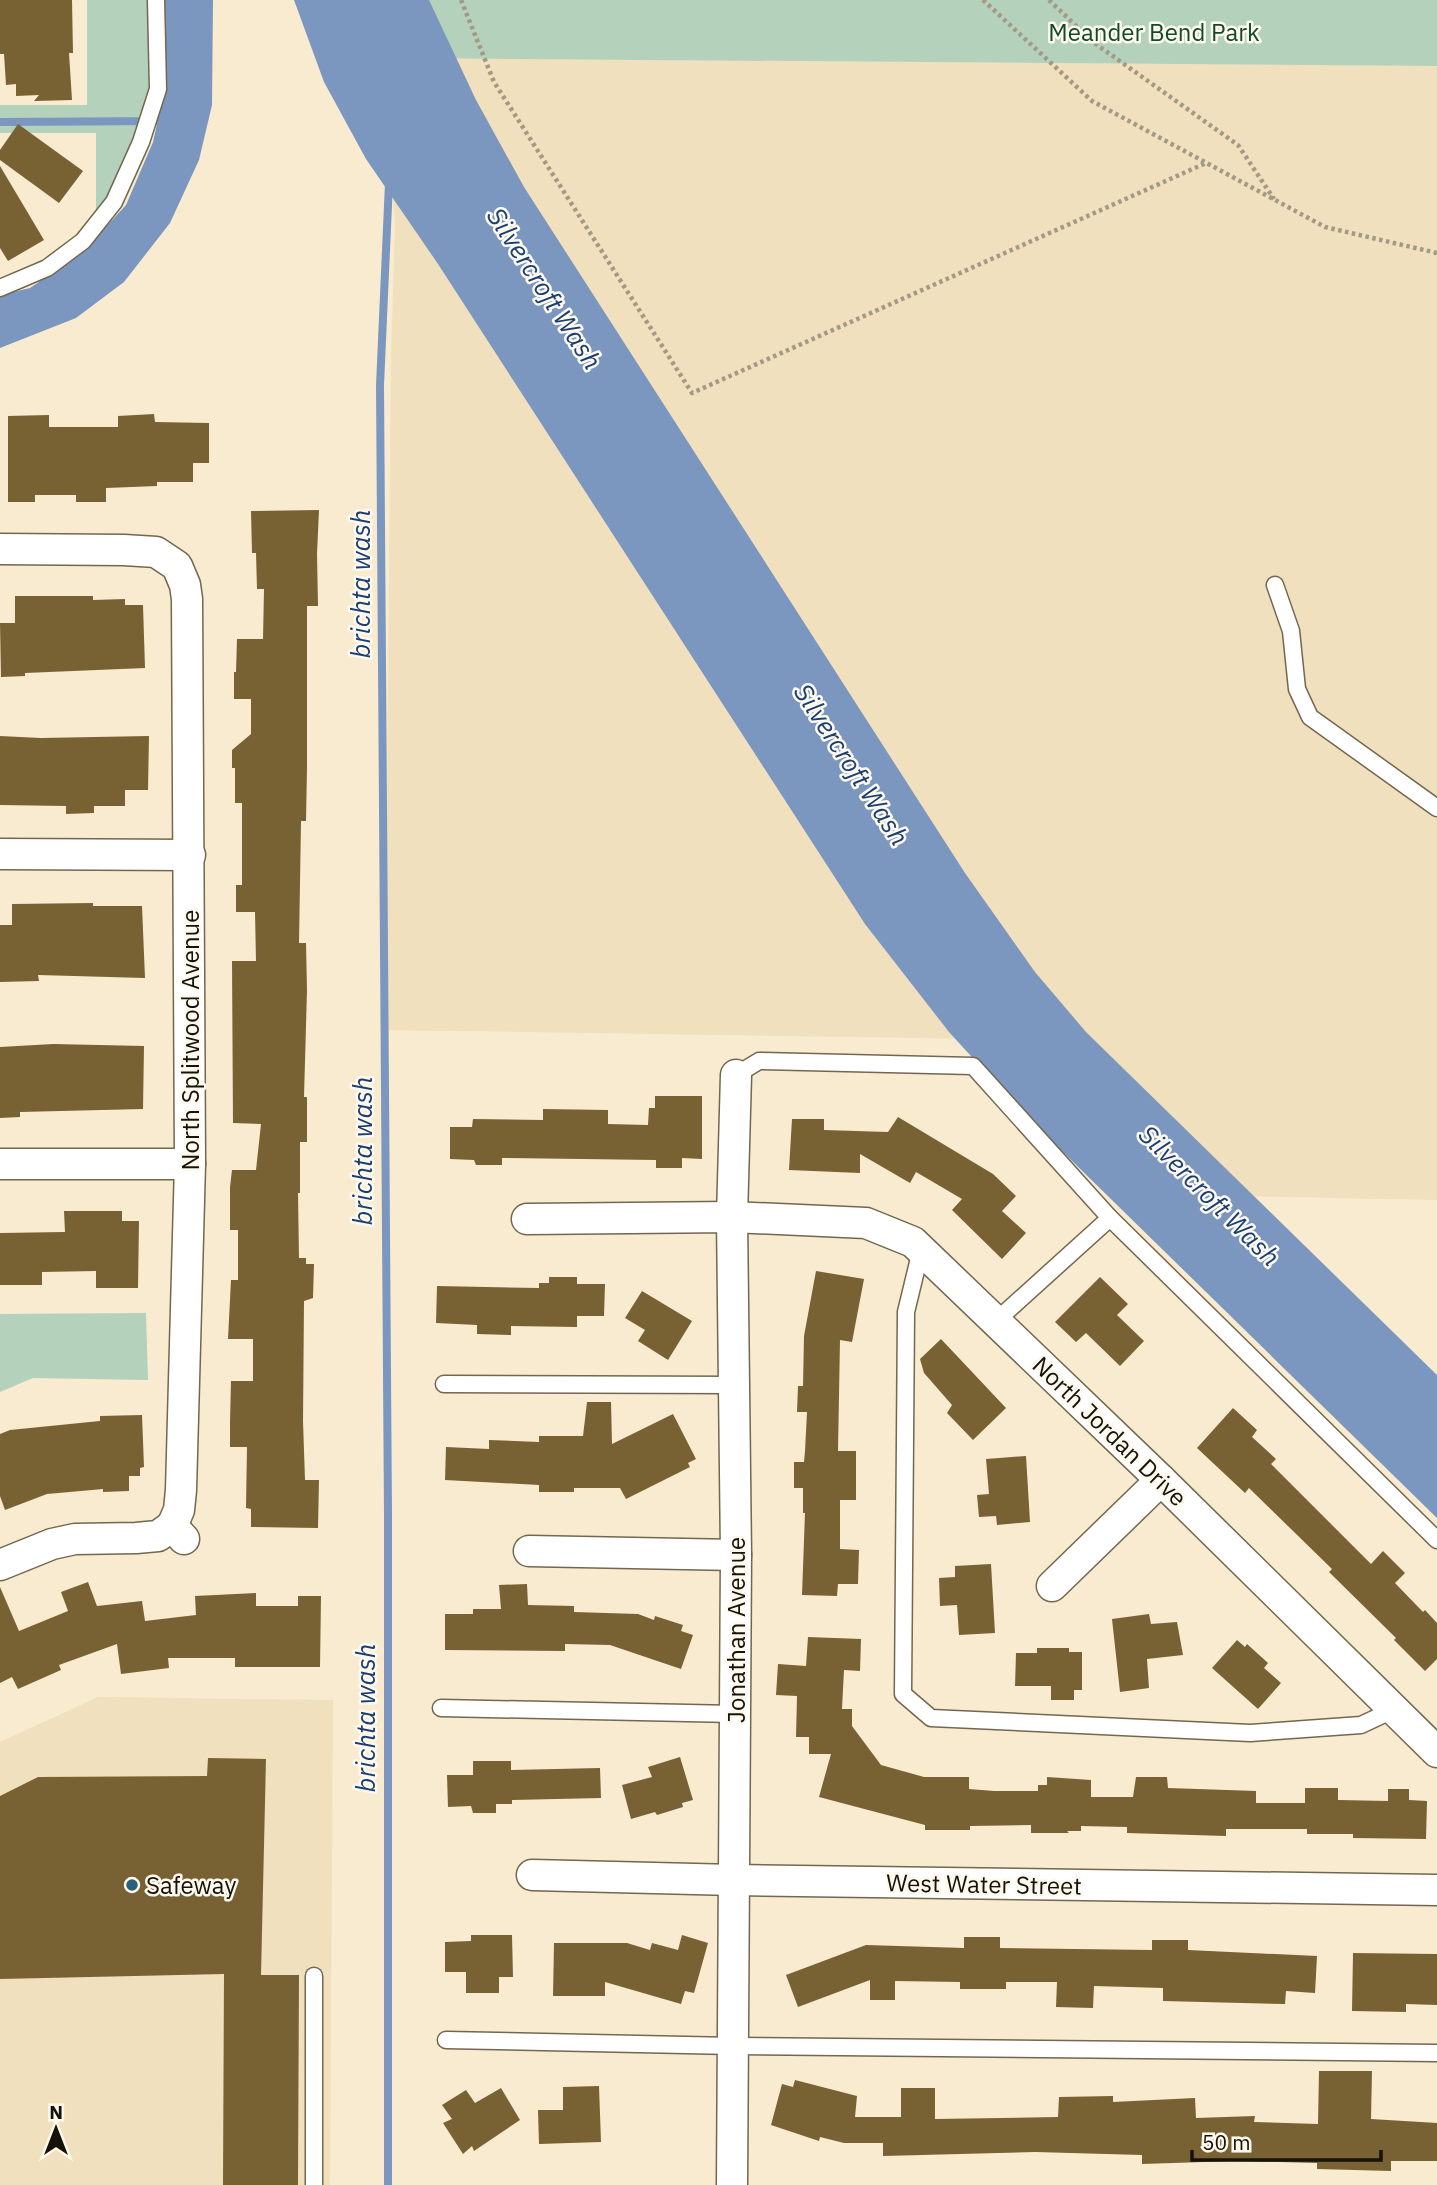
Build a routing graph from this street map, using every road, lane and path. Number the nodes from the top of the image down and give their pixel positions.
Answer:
1 (156, 0) edge
2 (461, 0) edge
3 (983, 0) edge
4 (1049, 0) edge
5 (1206, 163) junction
6 (1275, 200) junction
7 (1437, 253) edge
8 (0, 288) edge
9 (0, 549) edge
10 (1275, 585) dead end
11 (1437, 808) edge
12 (0, 855) edge
13 (190, 855) junction
14 (736, 1075) joint
15 (0, 1164) edge
16 (190, 1164) junction
17 (732, 1217) junction
18 (1110, 1218) junction
19 (527, 1219) dead end
20 (921, 1250) junction
21 (996, 1321) junction
22 (444, 1384) dead end
23 (734, 1385) junction
24 (1161, 1480) junction
25 (1437, 1540) edge
26 (529, 1551) dead end
27 (736, 1555) junction
28 (0, 1565) edge
29 (1052, 1586) dead end
30 (441, 1708) dead end
31 (1395, 1709) junction
32 (736, 1714) junction
33 (1437, 1752) edge
34 (532, 1875) dead end
35 (735, 1880) junction
36 (1437, 1890) edge
37 (314, 1976) dead end
38 (446, 2040) dead end
39 (733, 2046) junction
40 (1437, 2053) edge
41 (314, 2185) edge
42 (732, 2185) edge

1 - 8 lane
2 - 5 path
3 - 5 path
4 - 6 path
5 - 6 path
6 - 7 path
9 - 13 street, North Splitwood Avenue
10 - 11 lane
12 - 13 street
13 - 16 street, North Splitwood Avenue
14 - 17 street, Jonathan Avenue
14 - 18 lane
15 - 16 street
16 - 28 street, North Splitwood Avenue
17 - 19 street, North Jordan Drive
17 - 20 street, North Jordan Drive
17 - 23 street, Jonathan Avenue
18 - 21 lane
18 - 25 lane
20 - 21 street, North Jordan Drive
20 - 31 lane
21 - 24 street, North Jordan Drive
22 - 23 lane
23 - 27 street, Jonathan Avenue
24 - 29 street
24 - 31 street, North Jordan Drive
26 - 27 street
27 - 32 street, Jonathan Avenue
30 - 32 lane
31 - 33 street, North Jordan Drive
32 - 35 street, Jonathan Avenue
34 - 35 street, West Water Street
35 - 36 street, West Water Street
35 - 39 street, Jonathan Avenue
37 - 41 lane
38 - 39 lane
39 - 40 lane
39 - 42 street, Jonathan Avenue

